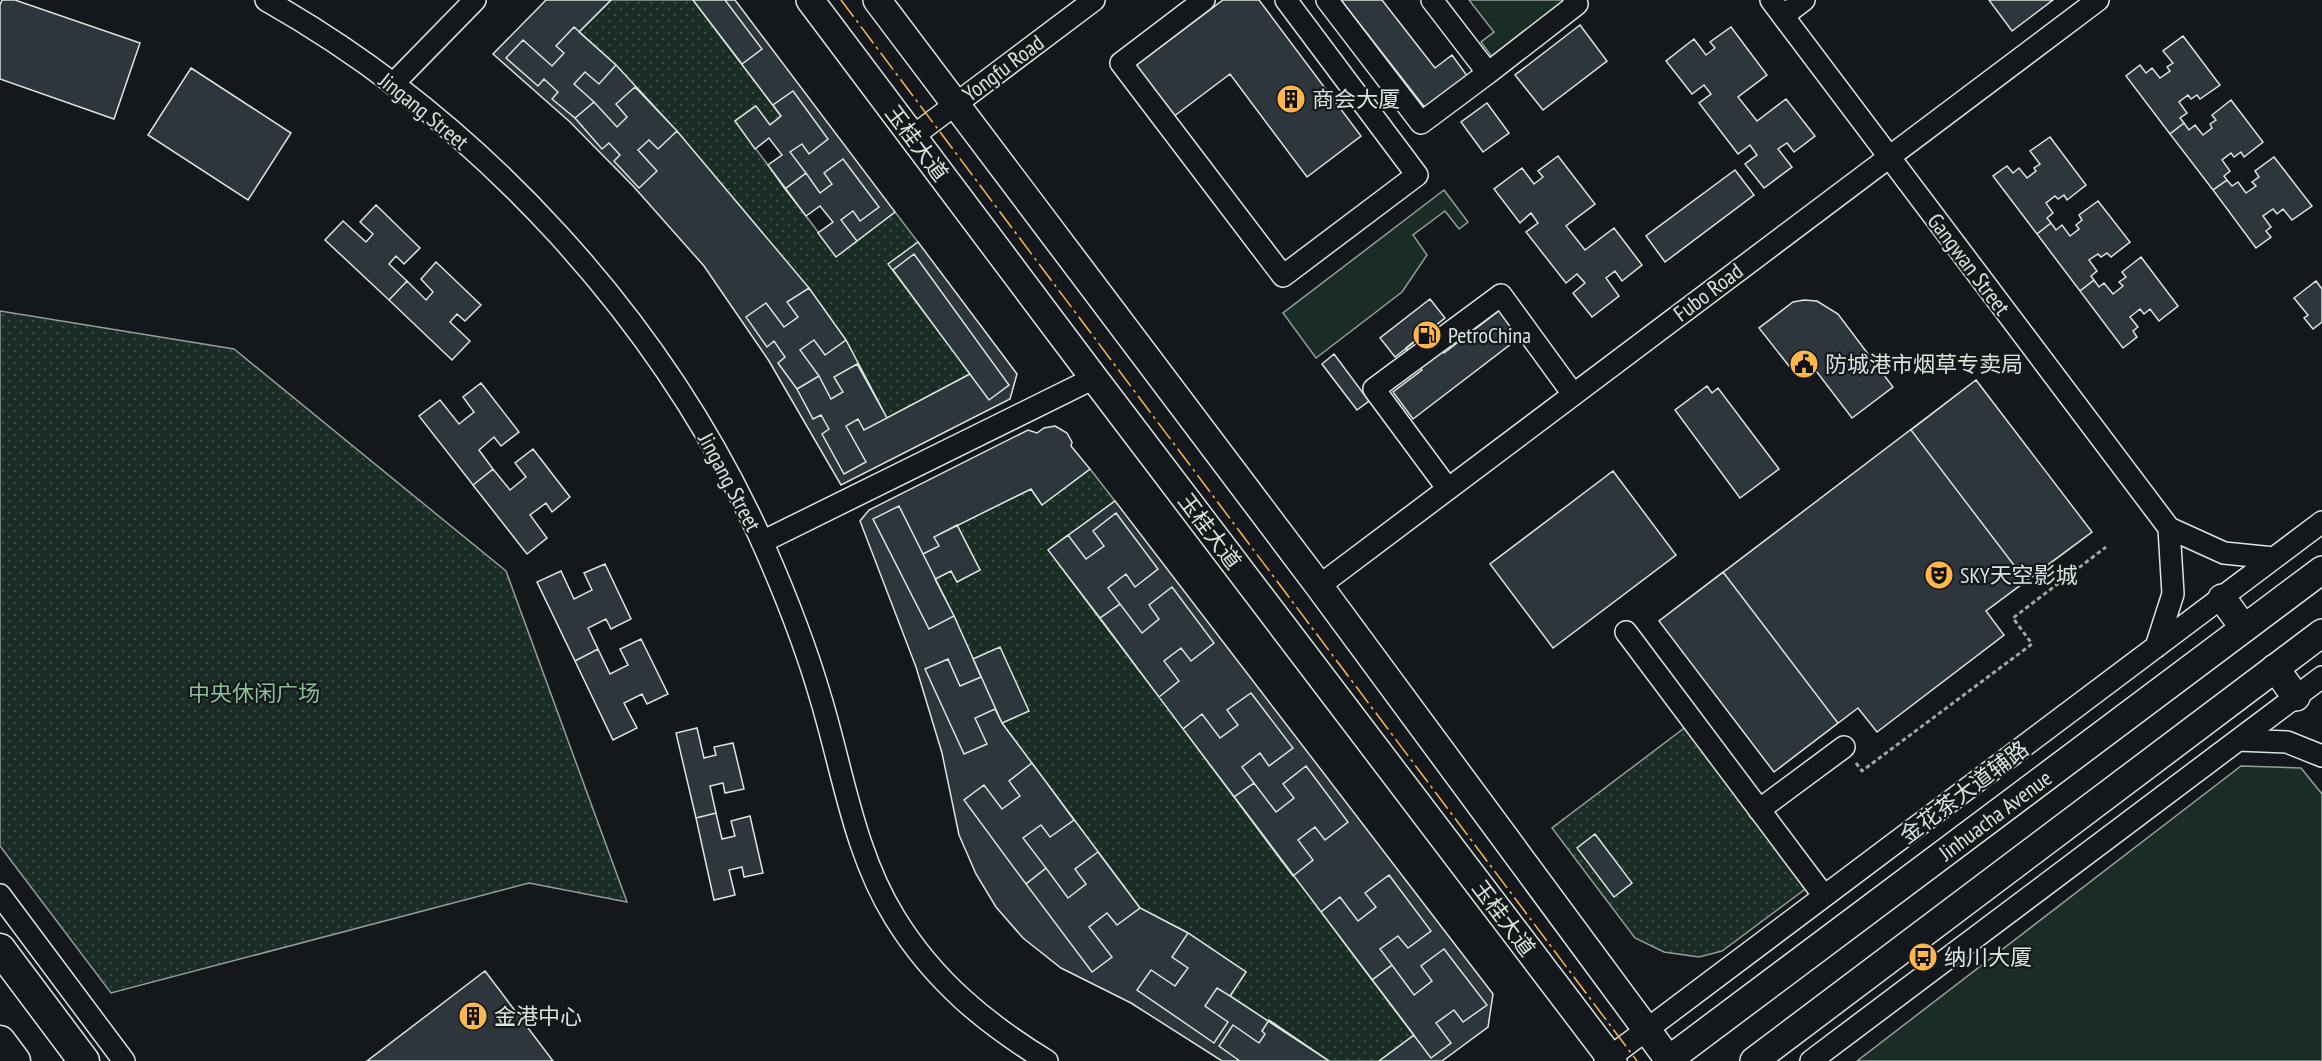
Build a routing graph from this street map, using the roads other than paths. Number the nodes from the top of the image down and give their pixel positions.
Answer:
1 (266, 0) edge
2 (475, 0) edge
3 (810, 0) edge
4 (877, 0) edge
5 (1094, 0) edge
6 (1204, 0) edge
7 (1286, 0) edge
8 (1327, 0) edge
9 (1432, 0) edge
10 (1574, 0) edge
11 (1804, 0) edge
12 (2098, 0) edge
13 (1777, 8) edge
14 (1488, 73) junction
15 (393, 84) junction
16 (956, 104) junction
17 (912, 136) junction
18 (1888, 156) junction
19 (1094, 378) junction
20 (1573, 394) junction
21 (1448, 489) junction
22 (2322, 522) edge
23 (2169, 528) junction
24 (762, 542) junction
25 (2274, 558) junction
26 (2322, 570) edge
27 (1319, 586) junction
28 (2222, 598) junction
29 (2244, 628) junction
30 (1626, 632) dead end
31 (2322, 633) edge
32 (2156, 647) junction
33 (2275, 668) junction
34 (2322, 677) edge
35 (2296, 697) junction
36 (2238, 740) junction
37 (1844, 747) road end
38 (2322, 756) edge
39 (1760, 810) junction
40 (0, 895) edge
41 (1824, 896) junction
42 (0, 949) edge
43 (1647, 1030) junction
44 (0, 1041) edge
45 (1609, 1060) edge
46 (1668, 1060) edge
47 (15, 1061) edge
48 (84, 1061) edge
49 (124, 1061) edge
50 (1047, 1061) edge
51 (1754, 1061) edge
52 (1811, 1061) edge

1 - 15 street, Jingang Street
2 - 15 street
3 - 17 main road, 玉桂大道
4 - 16 main road
5 - 16 street, Yongfu Road
6 - 7 street
8 - 14 street
9 - 14 street
10 - 14 street
11 - 13 street
12 - 18 street, Fubo Road
13 - 18 street, Gangwan Street
15 - 24 street, Jingang Street
16 - 17 street, Yongfu Road
16 - 27 main road
17 - 19 main road, 玉桂大道
18 - 20 street, Fubo Road
18 - 23 street, Gangwan Street
19 - 24 street
19 - 45 main road, 玉桂大道
20 - 21 street, Fubo Road
20 - 21 street
21 - 27 street, Fubo Road
22 - 25 street, 金花茶大道辅路
23 - 25 street
23 - 32 street
24 - 50 street, Jingang Street
25 - 28 street, 金花茶大道辅路
26 - 29 main road, Jinhuacha Avenue
27 - 43 main road
28 - 29 main road
28 - 32 street, 金花茶大道辅路
29 - 46 main road, Jinhuacha Avenue
30 - 39 street
31 - 33 main road
32 - 41 street, 金花茶大道辅路
33 - 35 main road
33 - 51 main road
34 - 35 street
35 - 36 street
36 - 38 street
36 - 52 street
37 - 39 street
39 - 41 street
40 - 49 street
41 - 43 street, 金花茶大道辅路
42 - 48 highway
43 - 45 street, 金花茶大道辅路
43 - 46 main road
44 - 47 highway

